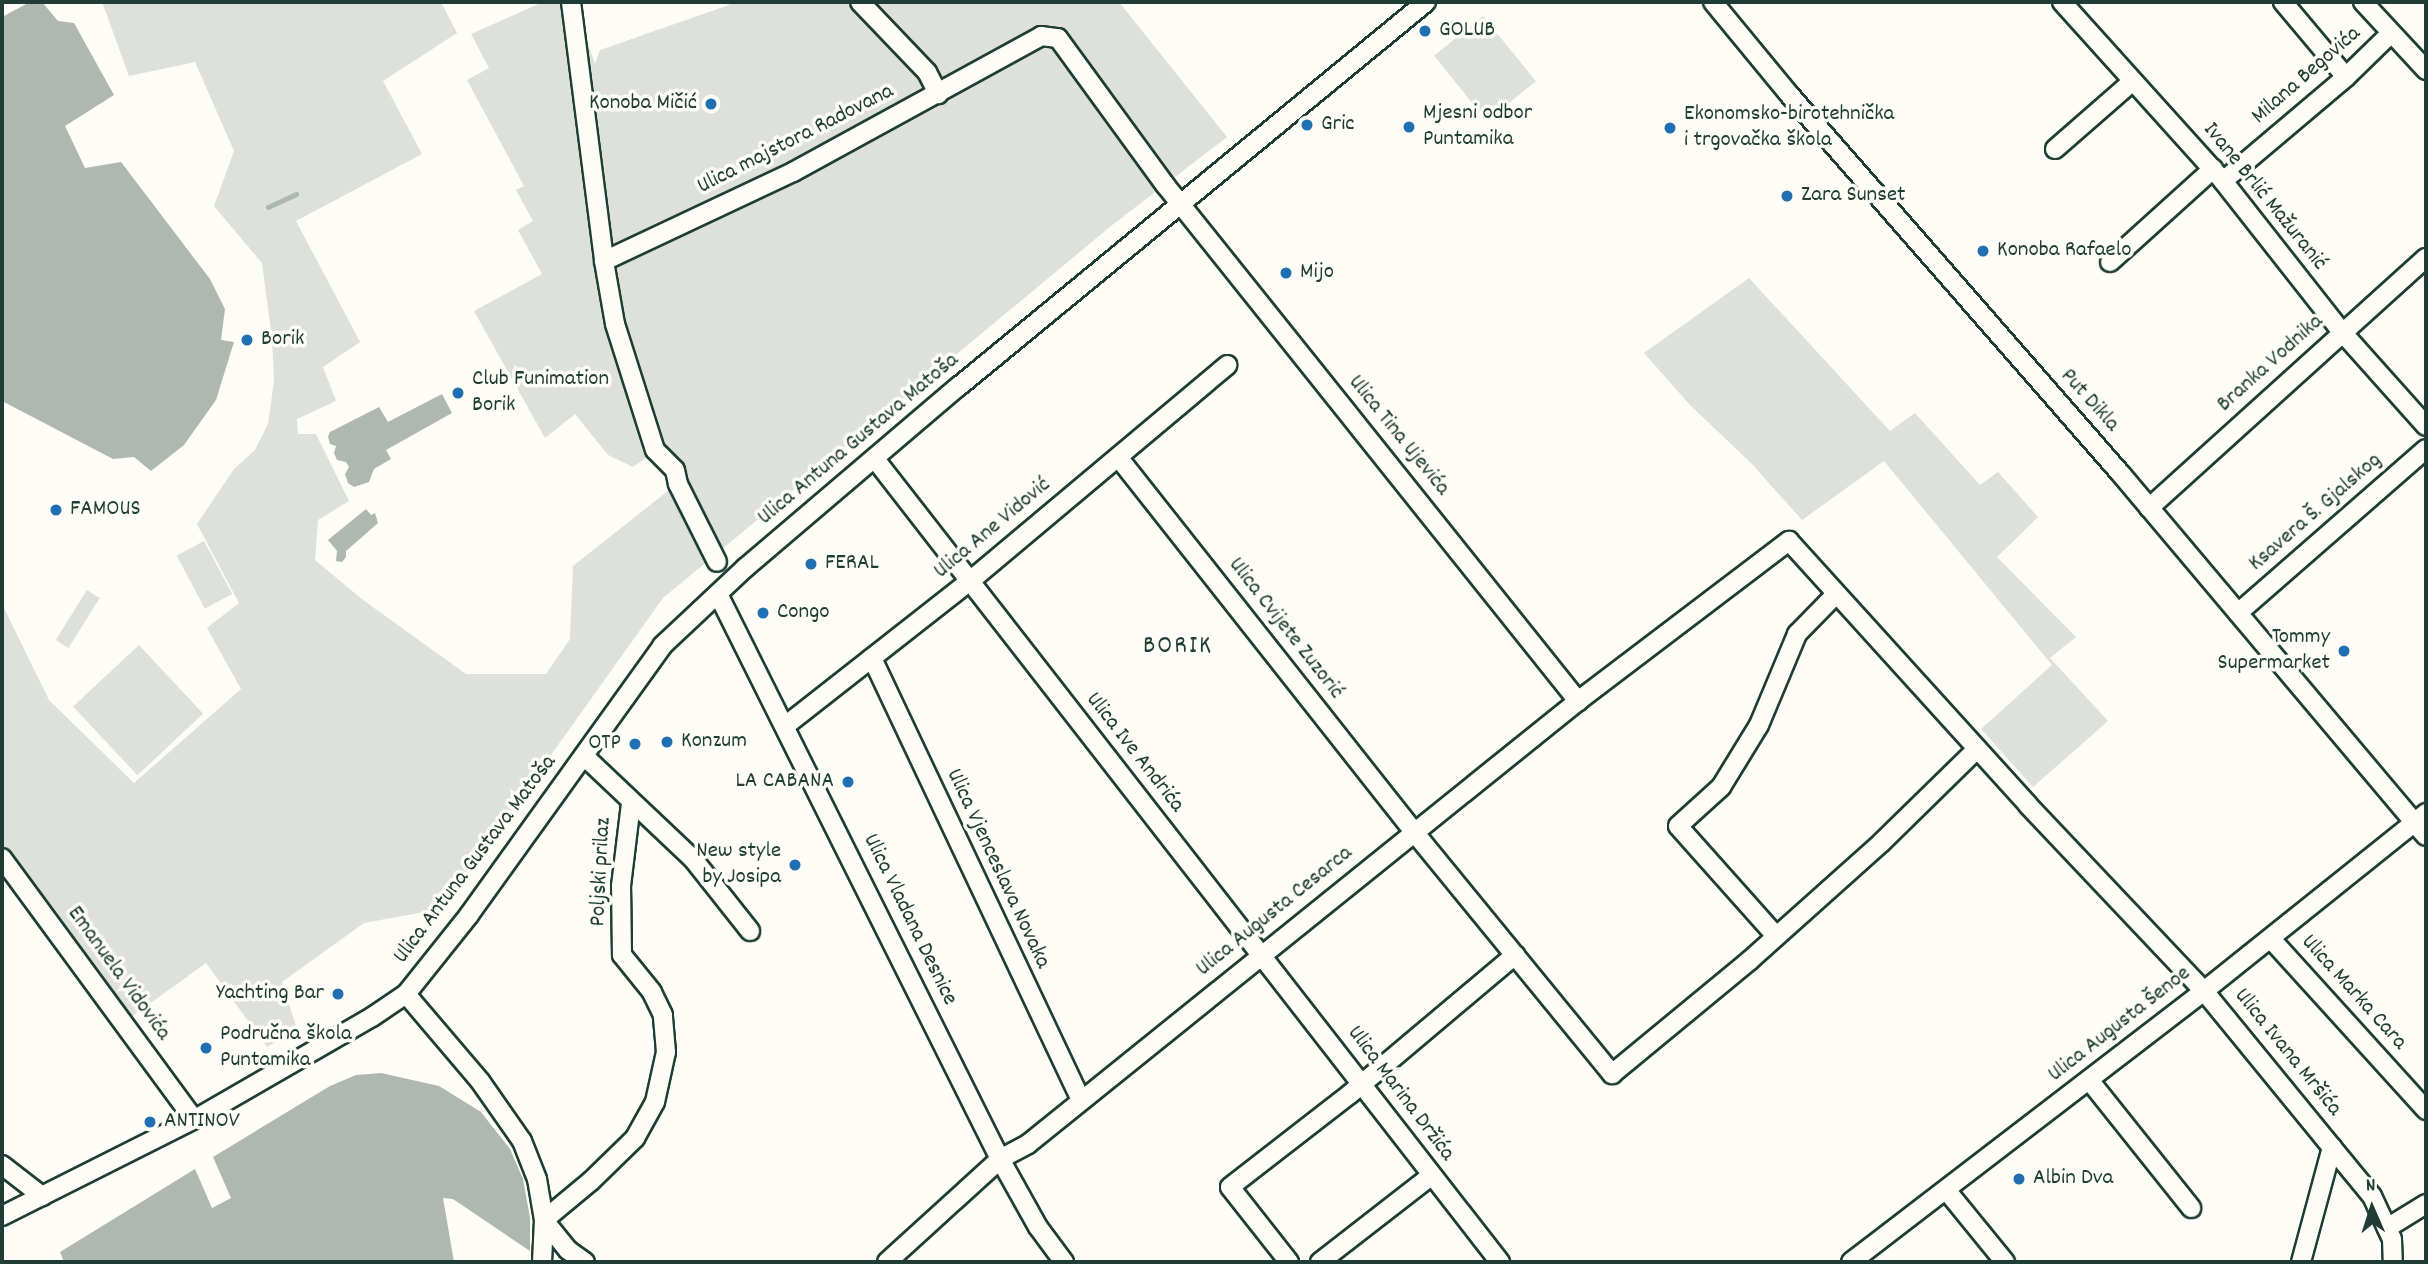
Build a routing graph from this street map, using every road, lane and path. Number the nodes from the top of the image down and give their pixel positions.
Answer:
1 (571, 2) edge
2 (860, 2) edge
3 (1426, 2) edge
4 (1713, 2) edge
5 (2062, 2) edge
6 (2283, 2) edge
7 (2362, 2) edge
8 (2390, 34) junction
9 (2426, 70) edge
10 (2346, 77) junction
11 (2133, 81) junction
12 (938, 94) junction
13 (2055, 149) dead end
14 (2218, 175) junction
15 (1179, 202) junction
16 (2426, 258) edge
17 (604, 261) junction
18 (2110, 262) dead end
19 (2342, 332) junction
20 (1227, 365) dead end
21 (2426, 426) edge
22 (2426, 449) edge
23 (1118, 457) junction
24 (875, 459) junction
25 (2149, 508) junction
26 (717, 562) dead end
27 (970, 582) junction
28 (718, 594) junction
29 (1836, 594) junction
30 (2238, 613) junction
31 (872, 658) junction
32 (1578, 701) junction
33 (785, 726) junction
34 (1977, 749) junction
35 (584, 757) junction
36 (631, 803) junction
37 (2423, 824) edge
38 (1414, 832) junction
39 (2, 858) edge
40 (750, 931) dead end
41 (1776, 936) junction
42 (2271, 939) junction
43 (1261, 954) junction
44 (1515, 955) junction
45 (2204, 991) junction
46 (406, 994) junction
47 (2089, 1080) junction
48 (1362, 1083) junction
49 (1080, 1099) junction
50 (2426, 1110) edge
51 (194, 1119) junction
52 (2332, 1147) junction
53 (1000, 1159) junction
54 (2, 1166) edge
55 (1432, 1176) junction
56 (1947, 1191) junction
57 (42, 1196) junction
58 (2426, 1204) edge
59 (2190, 1208) dead end
60 (2, 1216) edge
61 (544, 1220) junction
62 (2387, 1228) junction
63 (542, 1262) edge
64 (585, 1262) edge
65 (887, 1262) edge
66 (1064, 1262) edge
67 (1289, 1262) edge
68 (1320, 1262) edge
69 (1500, 1262) edge
70 (1851, 1262) edge
71 (2005, 1262) edge
72 (2301, 1262) edge
73 (2393, 1262) edge

1 - 17 street
2 - 12 street
3 - 15 street, Ulica Antuna Gustava Matoša
4 - 25 street, Put Dikla
5 - 11 street, Ivane Brlić Mažuranić
6 - 10 street
7 - 8 street
8 - 9 street
8 - 10 street, Milana Begovića
10 - 14 street, Milana Begovića
11 - 13 street
11 - 14 street, Ivane Brlić Mažuranić
12 - 15 street, Ulica majstora Radovana
12 - 17 street, Ulica majstora Radovana
14 - 18 street, Milana Begovića
14 - 19 street, Ivane Brlić Mažuranić
15 - 24 street, Ulica Antuna Gustava Matoša
15 - 32 street, Ulica Tina Ujevića
16 - 19 street, Branka Vodnika
17 - 26 street
19 - 21 street, Ivane Brlić Mažuranić
19 - 25 street, Branka Vodnika
20 - 23 street, Ulica Ane Vidović
22 - 30 street, Ksavera Š. Gjalskog
23 - 27 street, Ulica Ane Vidović
23 - 38 street, Ulica Cvijete Zuzorić
24 - 27 street, Ulica Ive Andrića
24 - 28 street, Ulica Antuna Gustava Matoša
25 - 30 street, Put Dikla
27 - 31 street, Ulica Ane Vidović
27 - 43 street, Ulica Ive Andrića
28 - 33 street, Ulica Vladana Desnice
28 - 35 street, Ulica Antuna Gustava Matoša
29 - 32 street, Ulica Augusta Cesarca
29 - 34 street, Ulica Ivana Mršića
29 - 41 street
30 - 37 street, Put Dikla
31 - 33 street, Ulica Ane Vidović
31 - 49 street, Ulica Vjenceslava Novaka
32 - 38 street, Ulica Augusta Cesarca
33 - 53 street, Ulica Vladana Desnice
34 - 41 street
34 - 45 street, Ulica Ivana Mršića
35 - 36 street
35 - 46 street, Ulica Antuna Gustava Matoša
36 - 40 street
36 - 61 street, Poljski prilaz
37 - 42 street, Ulica Augusta Šenoe
38 - 43 street, Ulica Augusta Cesarca
38 - 44 street, Ulica Cvijete Zuzorić
39 - 51 street, Emanuela Vidovića
41 - 44 street, Ulica Cvijete Zuzorić
42 - 45 street, Ulica Augusta Šenoe
42 - 50 street, Ulica Marka Cara
43 - 48 street, Ulica Marina Držića
43 - 49 street, Ulica Augusta Cesarca
44 - 48 street
45 - 47 street, Ulica Augusta Šenoe
45 - 52 street, Ulica Ivana Mršića
46 - 51 street, Ulica Antuna Gustava Matoša
46 - 61 street
47 - 56 street, Ulica Augusta Šenoe
47 - 59 street
48 - 55 street, Ulica Marina Držića
48 - 67 street
49 - 53 street, Ulica Augusta Cesarca
51 - 57 street, Ulica Antuna Gustava Matoša
52 - 62 street, Ulica Ivana Mršića
52 - 72 street, Ulica Ivana Mršića
53 - 65 street, Ulica Augusta Cesarca
53 - 66 street, Ulica Vladana Desnice
54 - 57 street
55 - 68 street
55 - 69 street, Ulica Marina Držića
56 - 70 street, Ulica Augusta Šenoe
56 - 71 street
57 - 60 street, Ulica Antuna Gustava Matoša
58 - 62 street
61 - 63 street
61 - 64 street
62 - 73 street, Ulica Ivana Mršića

